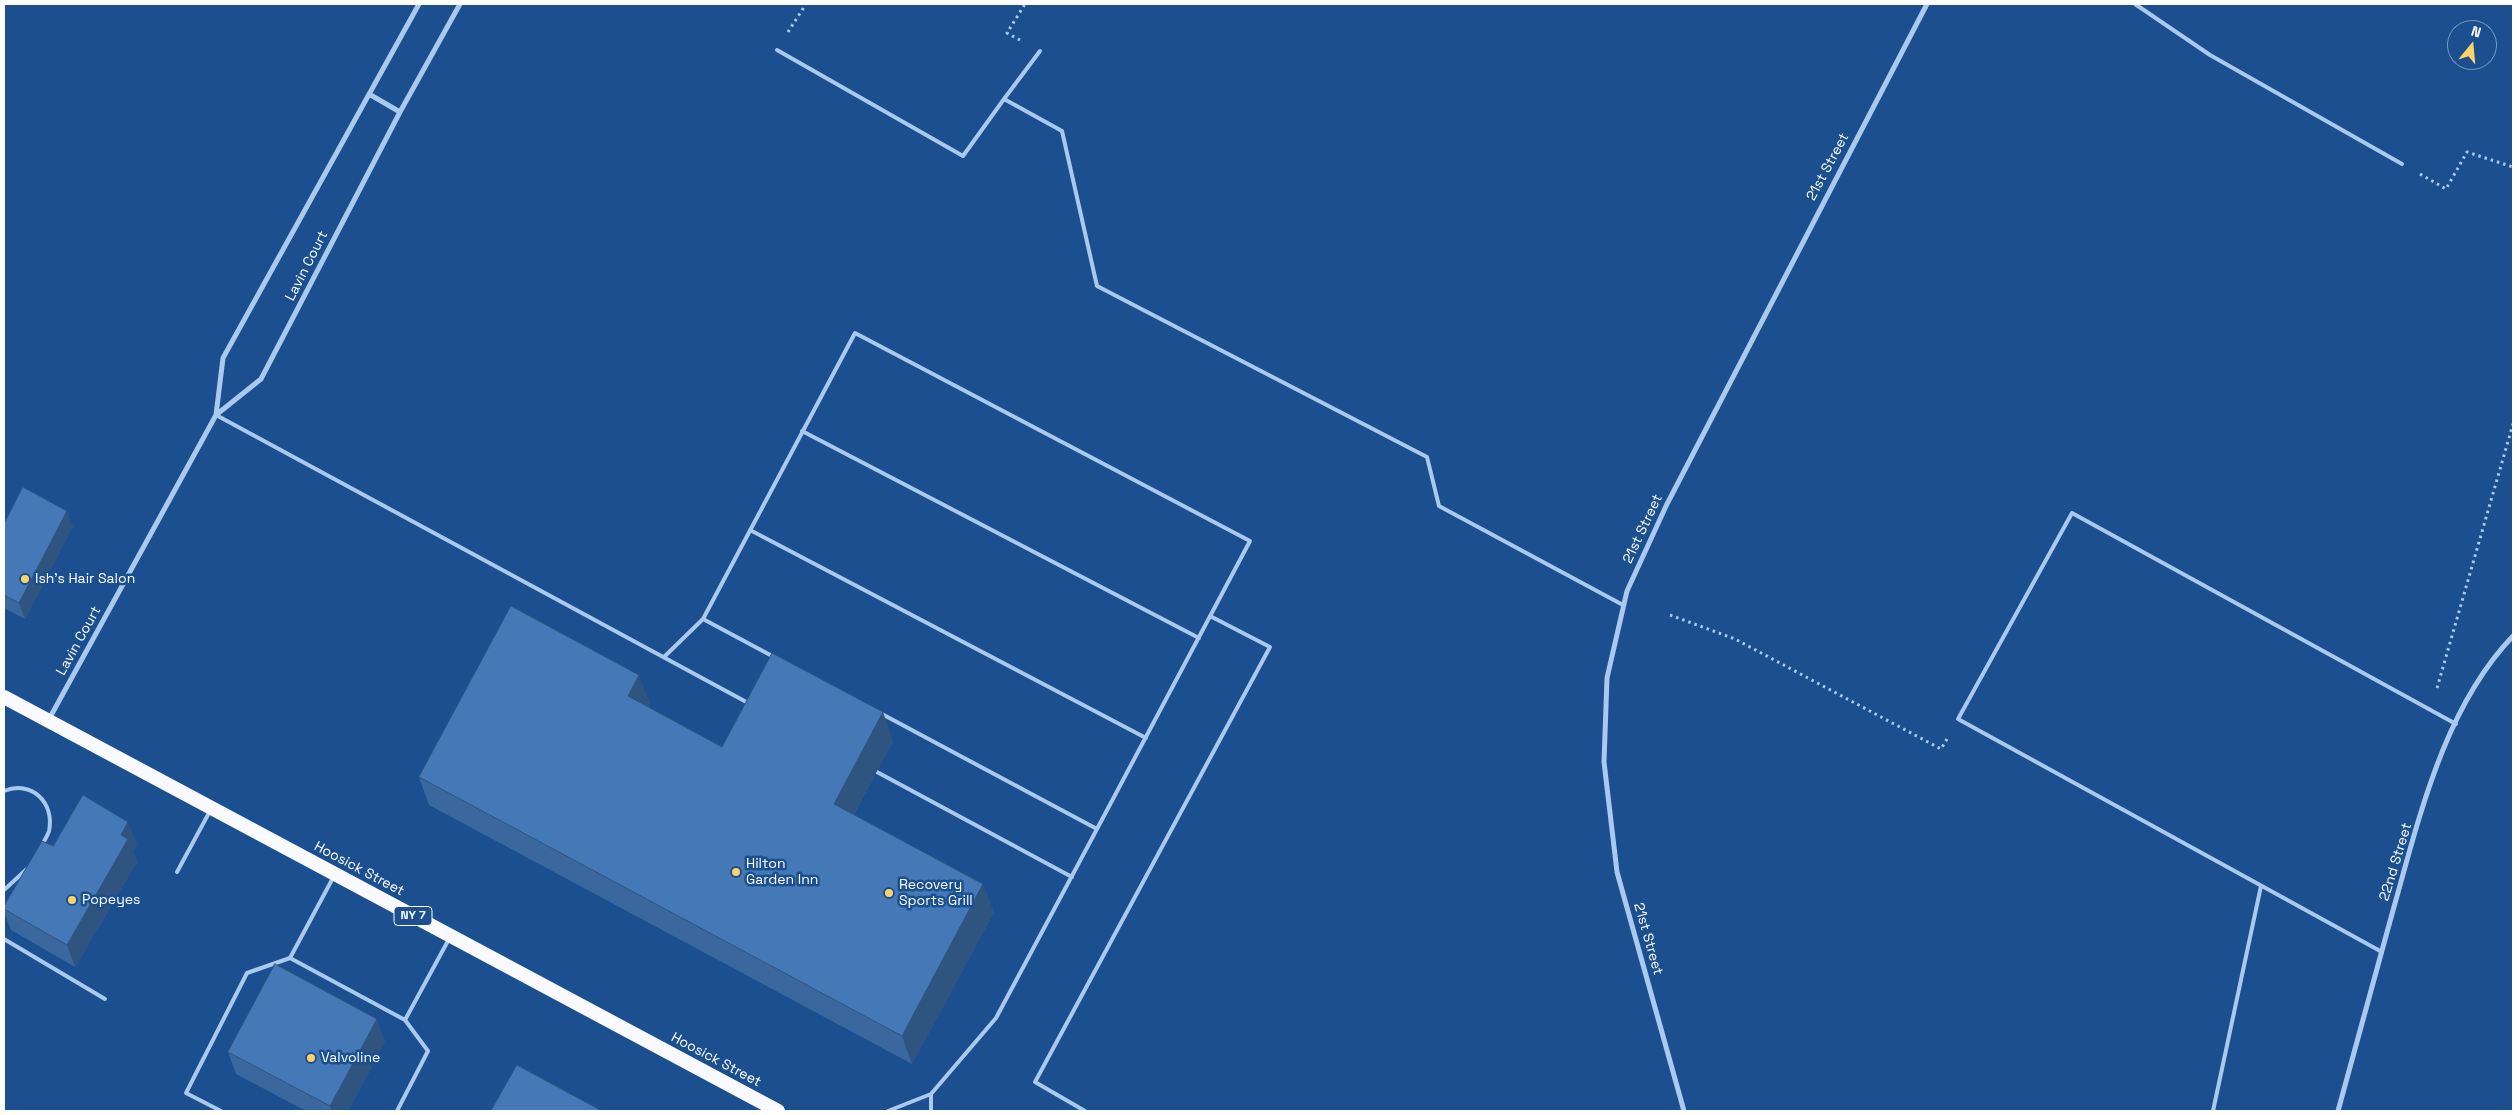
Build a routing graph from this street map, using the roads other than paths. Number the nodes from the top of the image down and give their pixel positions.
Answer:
1 (419, 4) edge
2 (460, 4) edge
3 (1927, 4) edge
4 (2136, 4) edge
5 (777, 50) road end
6 (1040, 51) road end
7 (369, 94) junction
8 (1004, 99) junction
9 (400, 112) junction
10 (2402, 164) road end
11 (216, 415) junction
12 (802, 431) junction
13 (750, 530) junction
14 (1623, 605) junction
15 (1210, 616) junction
16 (703, 619) junction
17 (2513, 636) edge
18 (1199, 638) junction
19 (664, 657) junction
20 (782, 661) edge
21 (4, 697) edge
22 (758, 708) edge
23 (878, 712) edge
24 (48, 721) junction
25 (2456, 724) junction
26 (1146, 738) junction
27 (877, 772) dead end
28 (4, 790) edge
29 (211, 809) junction
30 (1097, 829) junction
31 (40, 848) edge
32 (30, 865) edge
33 (176, 872) dead end
34 (335, 874) junction
35 (1072, 877) junction
36 (2261, 886) junction
37 (4, 890) edge
38 (450, 937) junction
39 (4, 938) edge
40 (2382, 952) junction
41 (290, 958) junction
42 (105, 999) dead end
43 (406, 1020) junction
44 (931, 1094) junction
45 (221, 1111) edge
46 (397, 1111) edge
47 (778, 1111) edge
48 (888, 1111) edge
49 (931, 1111) edge
50 (1086, 1111) edge
51 (1684, 1111) edge
52 (2213, 1111) edge
53 (2338, 1111) edge

1 - 7 street, Lavin Court
2 - 9 street, Lavin Court
3 - 14 street, 21st Street
4 - 10 lane
5 - 8 lane
6 - 8 lane
7 - 9 street
7 - 11 street, Lavin Court
8 - 14 lane
9 - 11 street, Lavin Court
11 - 19 lane
11 - 24 street, Lavin Court
12 - 13 lane
12 - 15 lane
12 - 18 lane
13 - 16 lane
13 - 26 lane
14 - 51 street, 21st Street
15 - 18 lane
15 - 50 lane
16 - 19 lane
16 - 20 lane
17 - 25 street, 22nd Street
18 - 26 lane
19 - 22 lane
21 - 24 highway, Hoosick Street / NY 7
23 - 30 lane
24 - 29 highway, Hoosick Street / NY 7
25 - 36 lane
25 - 40 street, 22nd Street
26 - 30 lane
27 - 35 lane
28 - 31 lane
29 - 33 lane
29 - 34 highway, Hoosick Street / NY 7
30 - 35 lane
32 - 37 lane
34 - 38 highway, Hoosick Street / NY 7
34 - 41 lane
35 - 44 lane
36 - 40 lane
36 - 52 lane
38 - 43 lane
38 - 47 highway, Hoosick Street / NY 7
39 - 42 lane
40 - 53 street, 22nd Street
41 - 43 lane
41 - 45 lane
43 - 46 lane
44 - 48 lane
44 - 49 lane

